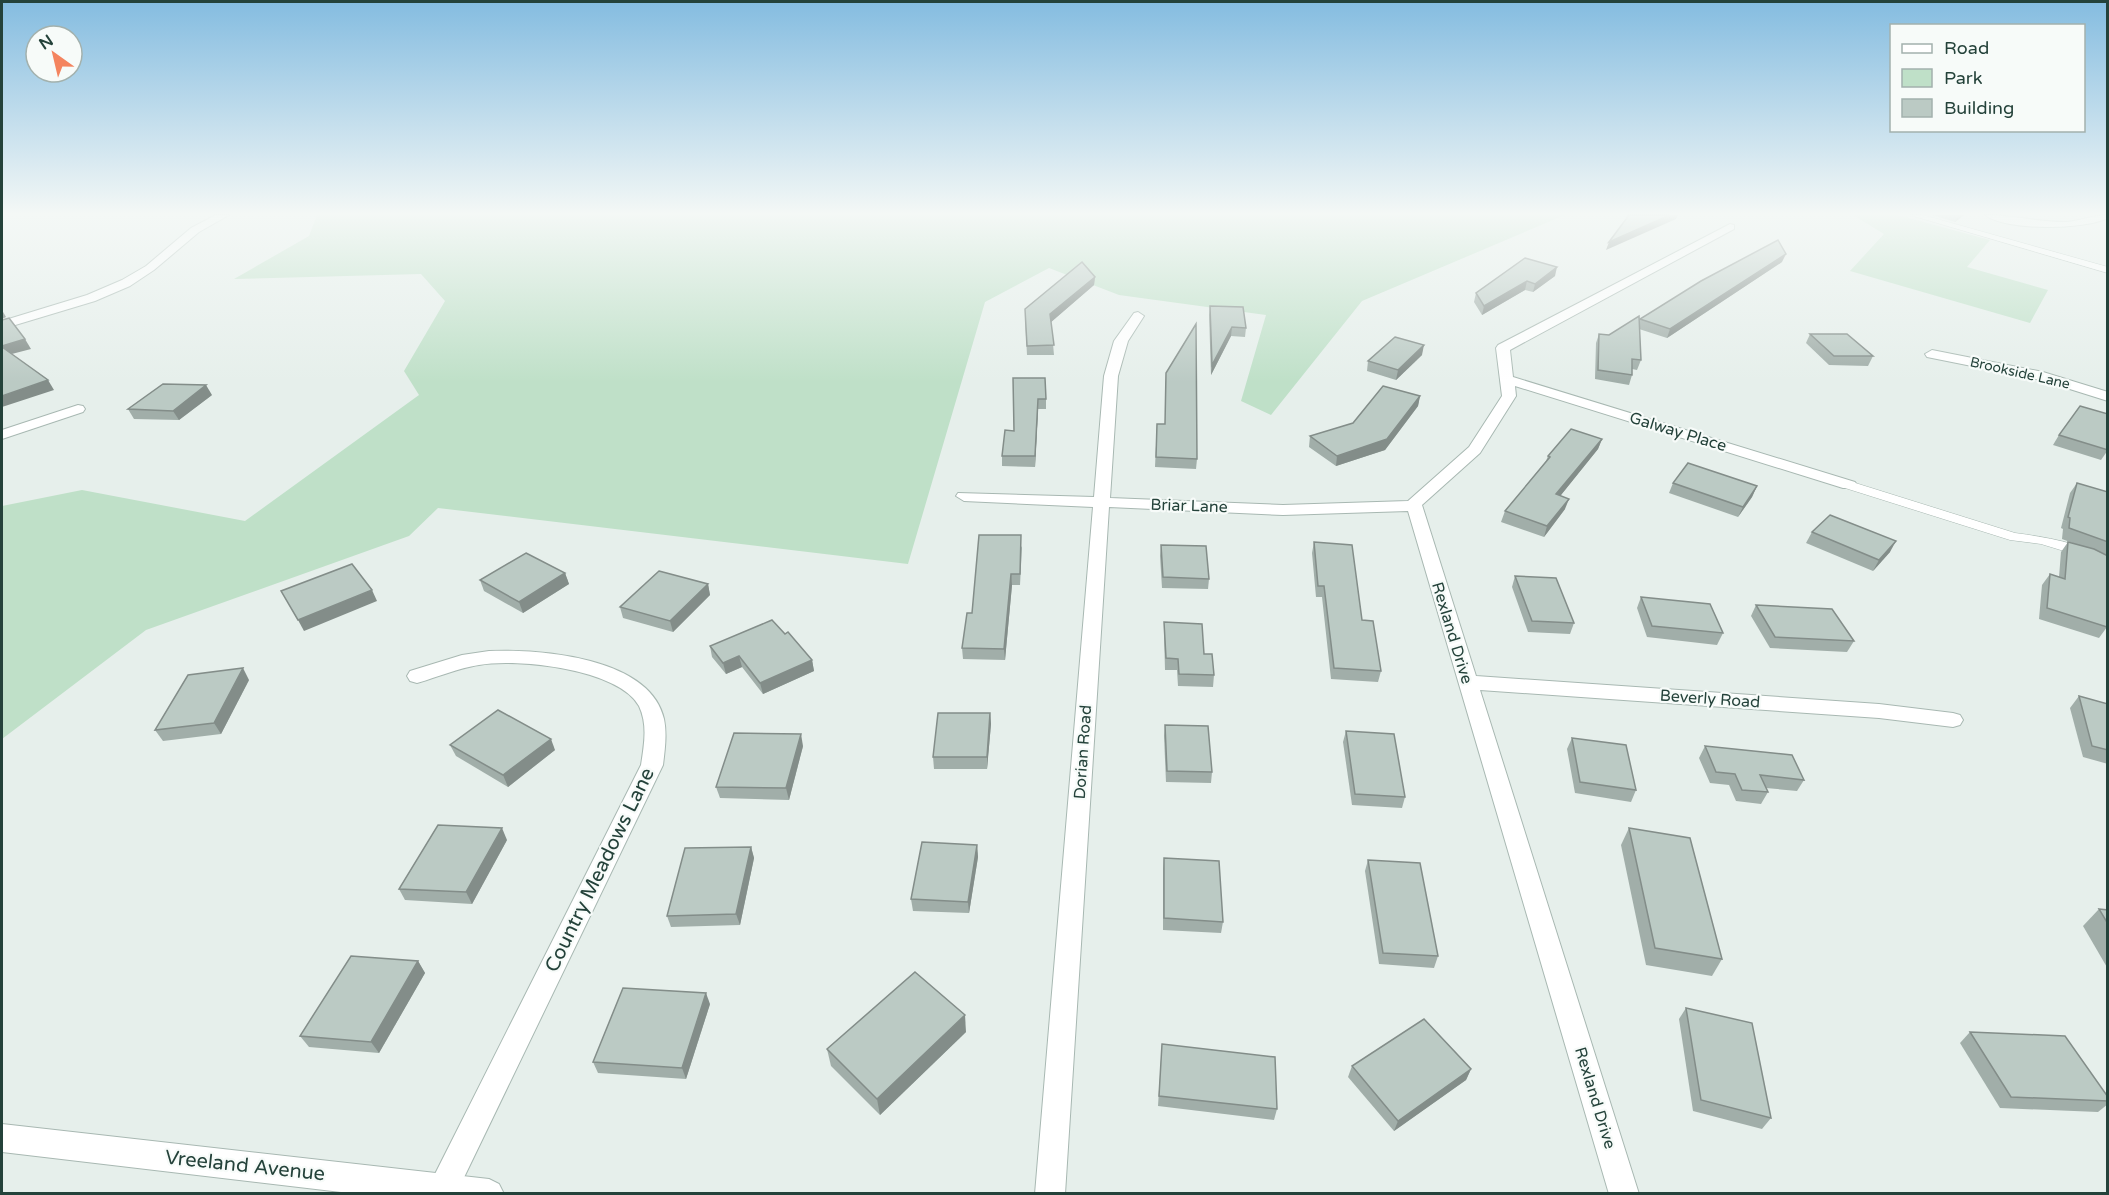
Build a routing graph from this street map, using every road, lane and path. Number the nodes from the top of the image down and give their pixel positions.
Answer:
1 (146, 271) edge
2 (1648, 271) edge
3 (1138, 316) dead end
4 (2, 325) edge
5 (1932, 354) dead end
6 (1507, 379) junction
7 (2108, 397) edge
8 (78, 409) dead end
9 (2, 435) edge
10 (1849, 485) joint
11 (964, 496) dead end
12 (1102, 503) junction
13 (1414, 506) junction
14 (2108, 564) edge
15 (417, 676) dead end
16 (1467, 682) junction
17 (1953, 720) dead end
18 (2, 1138) edge
19 (443, 1188) junction
20 (489, 1194) edge
21 (1050, 1194) edge
22 (1624, 1194) edge

1 - 4 street
2 - 6 street
3 - 12 street, Dorian Road
5 - 7 street, Brookside Lane
6 - 10 street, Galway Place
6 - 13 street
8 - 9 street
10 - 14 lane
11 - 12 street, Briar Lane
12 - 13 street, Briar Lane
12 - 21 street, Dorian Road
13 - 16 street, Rexland Drive
15 - 19 street, Country Meadows Lane
16 - 17 street, Beverly Road
16 - 22 street, Rexland Drive
18 - 19 street, Vreeland Avenue
19 - 20 street, Vreeland Avenue

